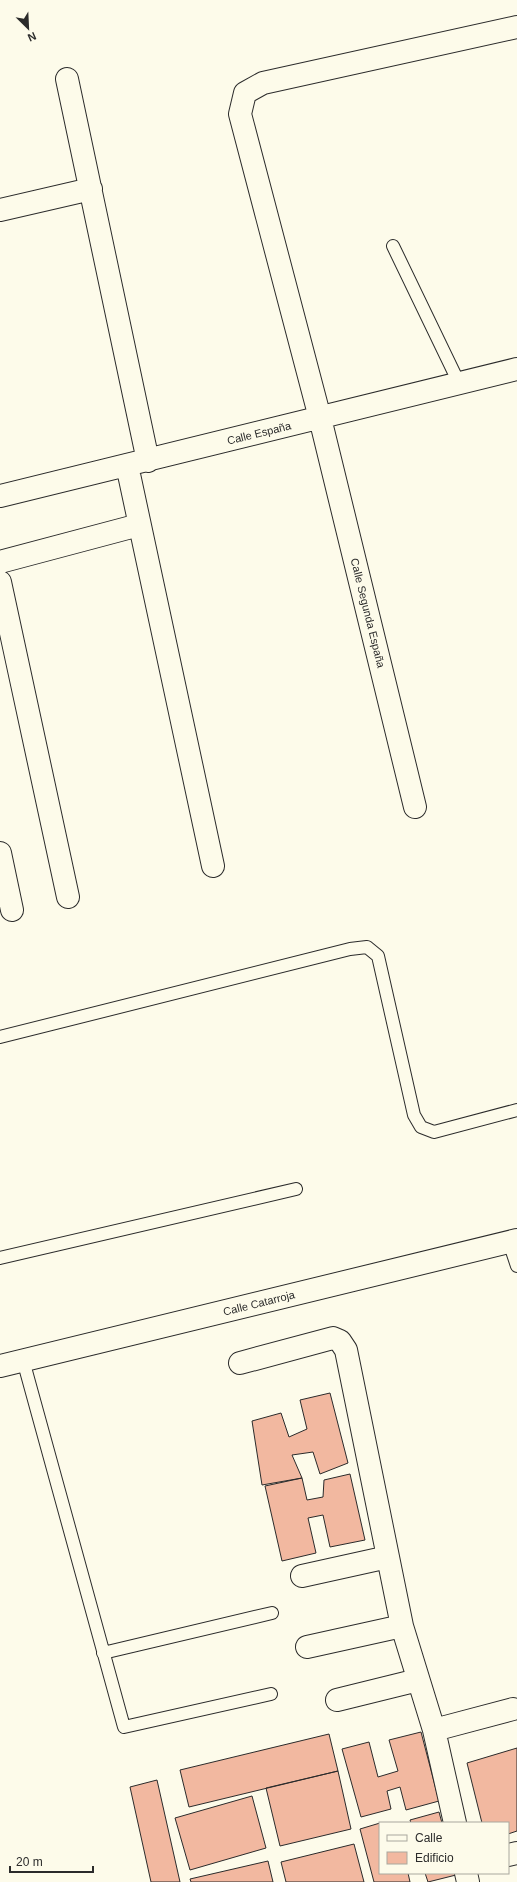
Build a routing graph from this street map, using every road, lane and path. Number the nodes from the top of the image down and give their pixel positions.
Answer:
1 (517, 27) edge
2 (67, 79) dead end
3 (91, 189) junction
4 (0, 210) edge
5 (393, 246) dead end
6 (517, 369) edge
7 (459, 383) junction
8 (320, 418) junction
9 (137, 463) junction
10 (0, 496) edge
11 (139, 525) junction
12 (0, 562) edge
13 (0, 582) edge
14 (415, 808) dead end
15 (0, 853) edge
16 (213, 866) dead end
17 (68, 897) dead end
18 (12, 910) dead end
19 (0, 1037) edge
20 (517, 1110) edge
21 (296, 1189) dead end
22 (513, 1241) edge
23 (0, 1258) edge
24 (517, 1266) edge
25 (23, 1360) junction
26 (240, 1363) dead end
27 (0, 1366) edge
28 (388, 1557) junction
29 (302, 1576) dead end
30 (272, 1613) dead end
31 (402, 1626) junction
32 (307, 1647) dead end
33 (103, 1653) junction
34 (418, 1680) junction
35 (271, 1694) dead end
36 (337, 1700) dead end
37 (513, 1708) dead end
38 (434, 1730) junction
39 (455, 1822) edge

1 - 8 street, Calle Segunda España
2 - 3 street
3 - 4 street
3 - 9 street
5 - 7 lane
6 - 7 street, Calle España
7 - 8 street, Calle España
8 - 9 street, Calle España
8 - 14 street, Calle Segunda España
9 - 10 street, Calle España
9 - 11 street
11 - 12 street
11 - 16 street
13 - 17 street
15 - 18 street
19 - 20 lane
21 - 23 lane
22 - 24 lane
22 - 25 street, Calle Catarroja
25 - 27 street, Calle Catarroja
25 - 33 lane
26 - 28 street
28 - 29 street
28 - 31 street
30 - 33 lane
31 - 32 street
31 - 34 street
33 - 35 lane
34 - 36 street
34 - 38 street
37 - 38 street
38 - 39 street

